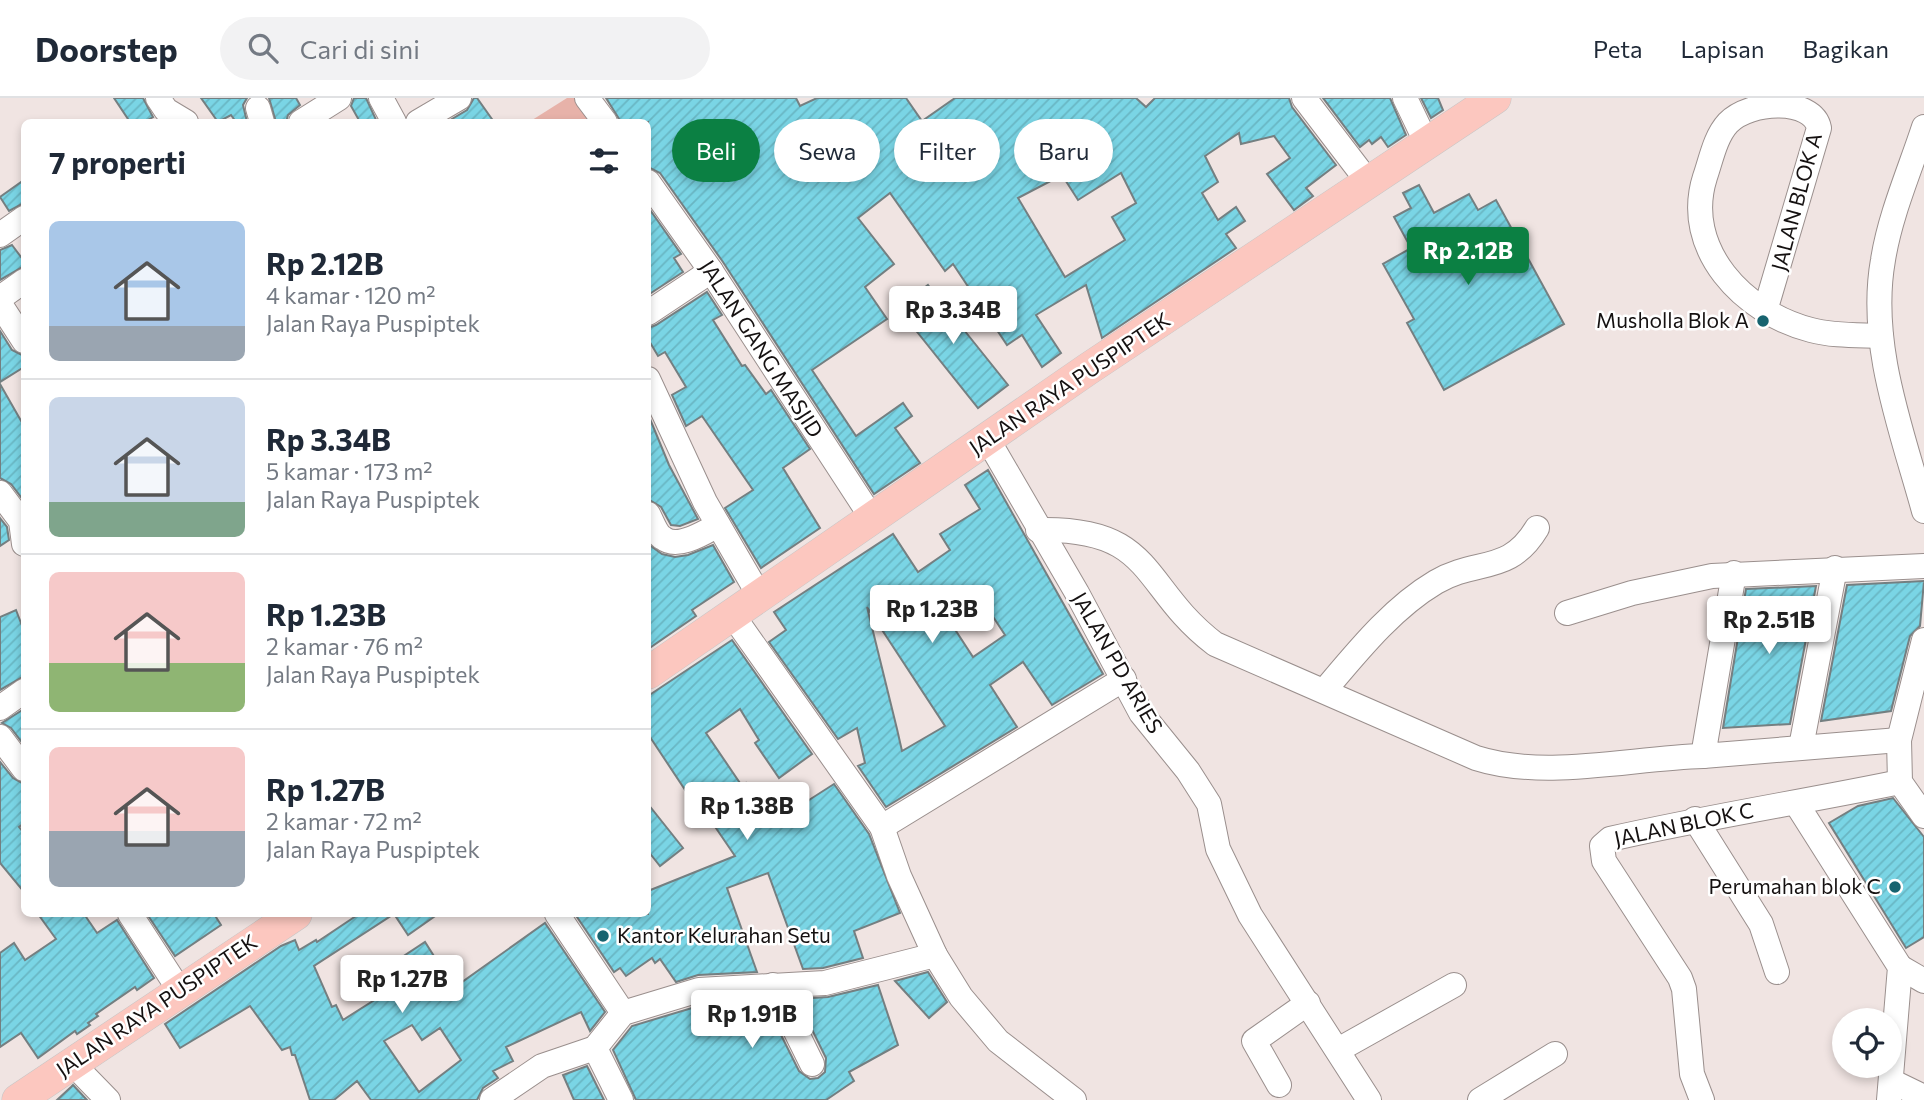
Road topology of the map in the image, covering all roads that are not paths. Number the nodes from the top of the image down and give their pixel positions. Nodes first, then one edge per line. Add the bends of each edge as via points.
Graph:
1 (340, 98) edge
2 (382, 98) edge
3 (458, 98) edge
4 (587, 98) edge
5 (1304, 98) edge
6 (1405, 98) edge
7 (1495, 98) edge
8 (307, 119) edge
9 (392, 119) edge
10 (423, 119) edge
11 (603, 119) edge
12 (1924, 127) edge
13 (1427, 144) junction
14 (1369, 183) junction
15 (651, 186) edge
16 (21, 220) edge
17 (0, 235) edge
18 (711, 271) junction
19 (21, 283) edge
20 (0, 298) edge
21 (0, 304) edge
22 (651, 311) edge
23 (1765, 311) junction
24 (21, 336) edge
25 (1881, 336) junction
26 (651, 385) edge
27 (988, 440) junction
28 (0, 493) edge
29 (1924, 511) edge
30 (651, 518) edge
31 (872, 518) junction
32 (718, 525) junction
33 (21, 526) edge
34 (1537, 528) dead end
35 (1038, 530) junction
36 (1924, 566) edge
37 (1835, 568) junction
38 (1734, 573) junction
39 (759, 595) junction
40 (731, 613) junction
41 (1567, 613) dead end
42 (1924, 640) edge
43 (651, 671) edge
44 (1124, 679) junction
45 (1324, 691) junction
46 (21, 693) edge
47 (0, 708) edge
48 (0, 737) edge
49 (1899, 740) junction
50 (1801, 747) junction
51 (1703, 756) junction
52 (21, 765) edge
53 (1900, 782) junction
54 (1797, 803) junction
55 (1924, 816) edge
56 (1695, 819) junction
57 (882, 827) junction
58 (133, 917) edge
59 (291, 917) edge
60 (559, 917) edge
61 (935, 955) junction
62 (1900, 967) junction
63 (1777, 972) dead end
64 (1924, 981) edge
65 (773, 985) junction
66 (1454, 985) dead end
67 (180, 991) junction
68 (1308, 1003) junction
69 (623, 1013) junction
70 (595, 1048) junction
71 (1338, 1050) junction
72 (1555, 1054) dead end
73 (71, 1062) junction
74 (811, 1064) dead end
75 (1279, 1085) dead end
76 (1891, 1091) edge
77 (1924, 1097) edge
78 (18, 1100) edge
79 (108, 1100) edge
80 (492, 1100) edge
81 (621, 1100) edge
82 (1074, 1100) edge
83 (1369, 1100) edge
84 (1480, 1100) edge
85 (1702, 1100) edge

1 - 8 street
2 - 9 street
3 - 10 street
4 - 11 street
5 - 14 street
6 - 13 street
7 - 13 main road, JALAN RAYA PUSPIPTEK
12 - 25 street via 1883,257
13 - 14 main road, JALAN RAYA PUSPIPTEK
14 - 27 main road, JALAN RAYA PUSPIPTEK
15 - 18 street, JALAN GANG MASJID
16 - 17 street
18 - 22 street
18 - 31 street, JALAN GANG MASJID
19 - 20 street
21 - 24 street
23 - 23 street, JALAN BLOK A via 1819,128 1813,112 1792,100 1767,102 1728,122 1701,191 1699,220 1711,255 1723,275
23 - 25 street, JALAN BLOK A via 1812,331
25 - 29 street
26 - 32 street
27 - 31 main road, JALAN RAYA PUSPIPTEK
27 - 35 street, JALAN PD ARIES
28 - 33 street
30 - 32 street via 668,541 690,539
31 - 39 main road, JALAN RAYA PUSPIPTEK
32 - 39 street
34 - 45 street via 1521,552 1436,582 1371,635
35 - 44 street, JALAN PD ARIES
35 - 45 street via 1070,530 1115,541 1147,567 1188,620 1215,644
36 - 37 street
37 - 38 street
37 - 50 street
38 - 41 street via 1632,593
38 - 51 street
39 - 40 main road, JALAN RAYA PUSPIPTEK
40 - 43 main road, JALAN RAYA PUSPIPTEK
40 - 57 street
42 - 49 street
44 - 57 street
44 - 68 street, JALAN PD ARIES via 1150,728 1188,771 1209,804 1226,870
45 - 51 street via 1476,758 1518,768
46 - 47 street
48 - 52 street
49 - 50 street
49 - 53 street
50 - 51 street
53 - 54 street, JALAN BLOK C
53 - 55 street
54 - 56 street, JALAN BLOK C
54 - 62 street
56 - 63 street via 1760,924
56 - 85 street, JALAN BLOK C via 1610,839 1602,852 1681,978 1692,1074
57 - 61 street
58 - 67 street
59 - 67 main road, JALAN RAYA PUSPIPTEK
60 - 69 street
61 - 65 street via 825,983
61 - 82 street via 961,997 998,1041
62 - 64 street
62 - 76 street
65 - 69 street via 699,990
65 - 74 street
66 - 71 street
67 - 73 main road, JALAN RAYA PUSPIPTEK
68 - 71 street, JALAN PD ARIES
68 - 75 street via 1254,1041
69 - 70 street
70 - 80 street via 542,1066
70 - 81 street
71 - 83 street, JALAN PD ARIES
72 - 84 street
73 - 78 main road, JALAN RAYA PUSPIPTEK
73 - 79 street
76 - 77 street

